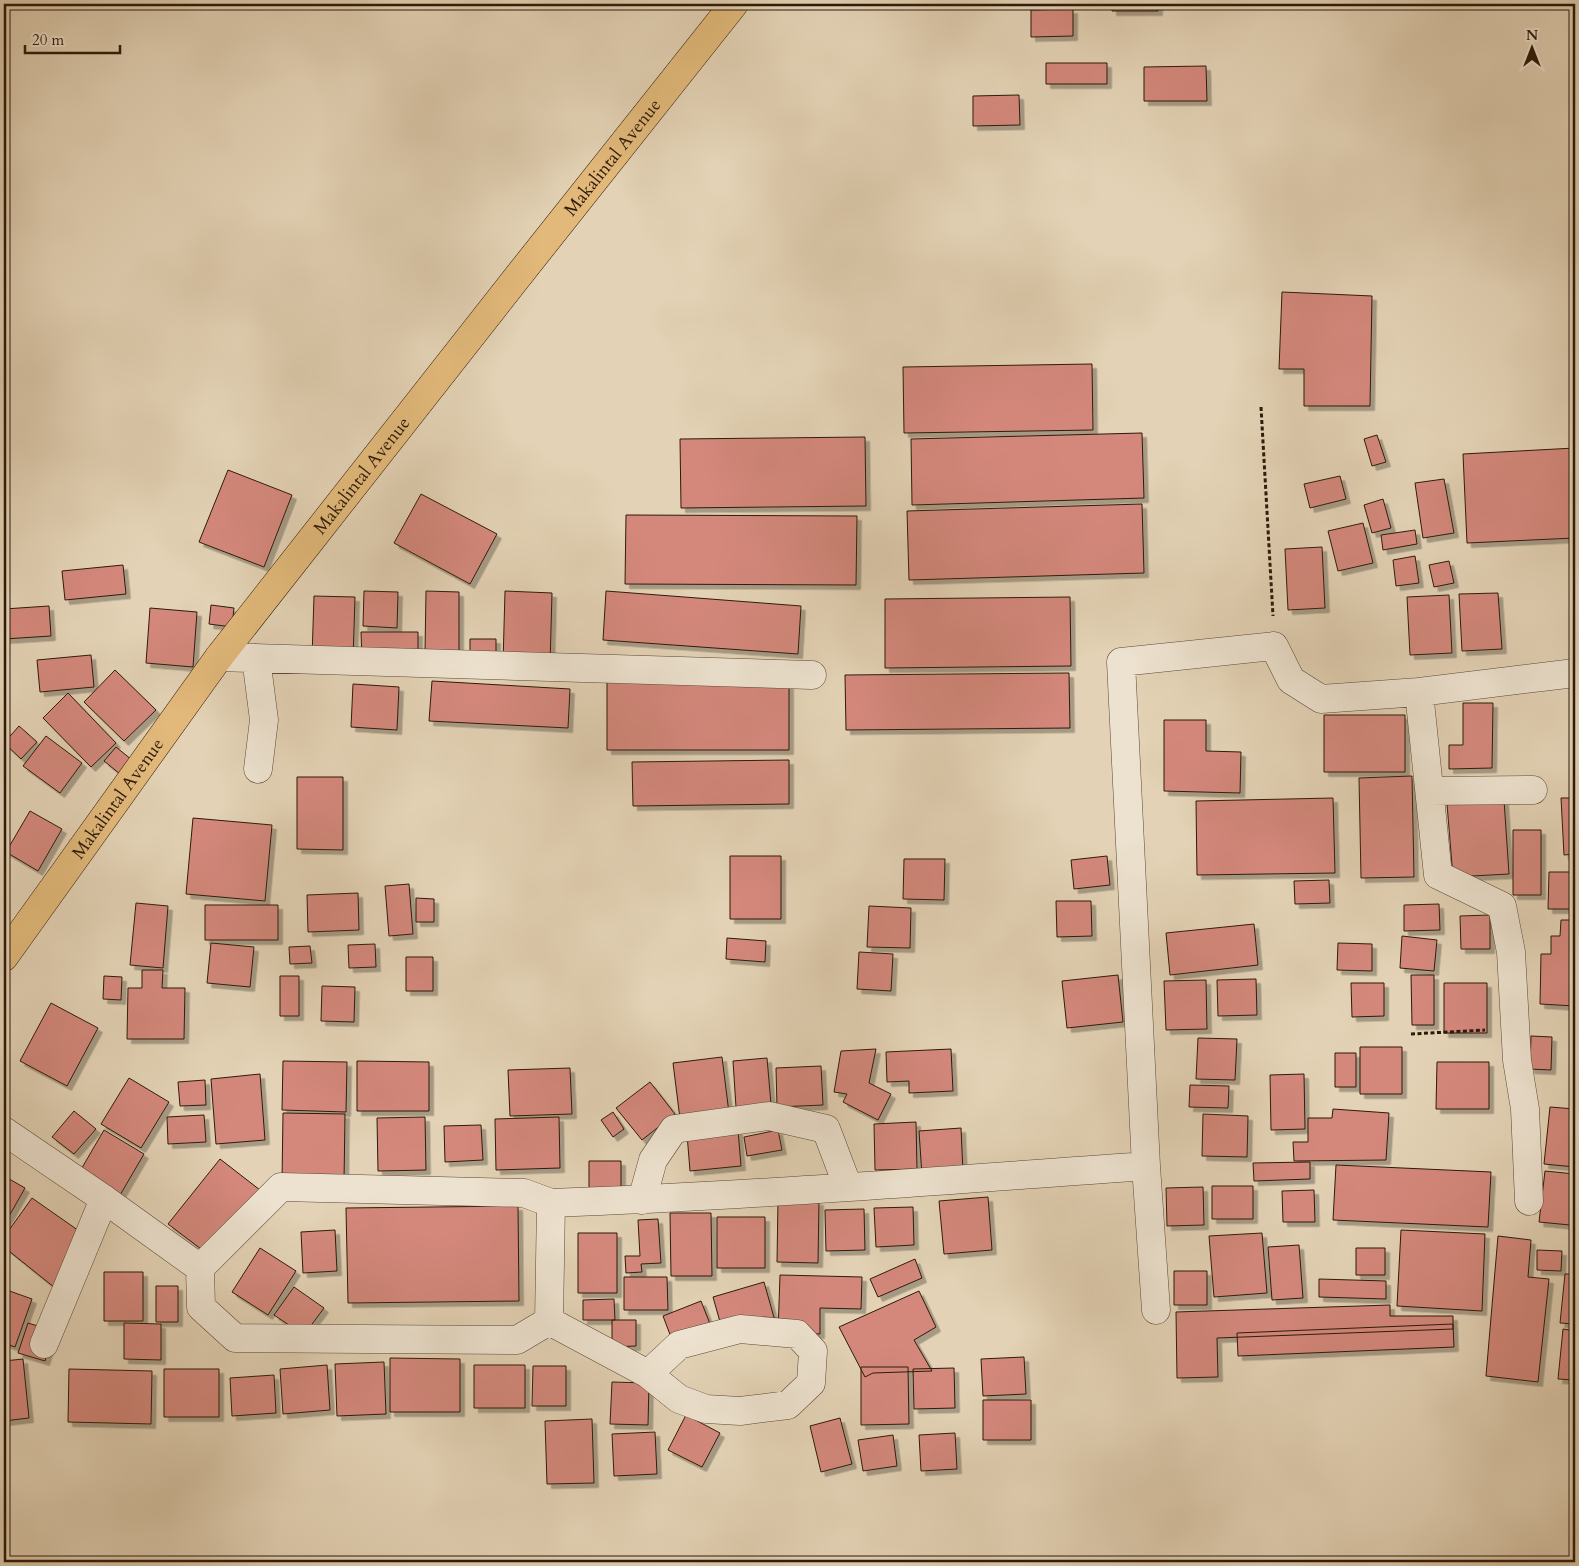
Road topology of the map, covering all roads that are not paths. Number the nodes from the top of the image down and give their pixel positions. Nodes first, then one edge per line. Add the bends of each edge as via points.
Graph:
1 (734, 4) edge
2 (219, 657) junction
3 (256, 658) junction
4 (1575, 673) edge
5 (812, 675) dead end
6 (1419, 692) junction
7 (258, 769) dead end
8 (1533, 790) dead end
9 (1430, 791) junction
10 (4, 957) edge
11 (4, 1131) edge
12 (1146, 1166) junction
13 (848, 1187) junction
14 (104, 1199) junction
15 (642, 1200) junction
16 (1529, 1201) dead end
17 (551, 1204) junction
18 (200, 1268) junction
19 (1156, 1310) dead end
20 (549, 1321) junction
21 (44, 1344) dead end
22 (648, 1374) junction

1 - 2 main road, Makalintal Avenue
2 - 3 street
2 - 10 main road, Makalintal Avenue
3 - 5 street
3 - 7 street via 264,720
4 - 6 street
6 - 9 street
6 - 12 street via 1321,699 1291,680 1274,646 1121,662
8 - 9 street
9 - 16 street via 1438,875 1502,906 1511,952 1517,1060 1525,1109
11 - 14 street
12 - 13 street
12 - 19 street
13 - 15 street
13 - 15 street via 826,1129 769,1116 674,1129 653,1160
14 - 18 street
14 - 21 street
15 - 17 street
17 - 18 street via 524,1192 281,1187
17 - 20 street
18 - 20 street via 202,1307 235,1338 516,1340
20 - 22 street
22 - 22 street via 679,1345 740,1329 797,1334 813,1351 811,1383 788,1405 740,1411 706,1409 679,1399

